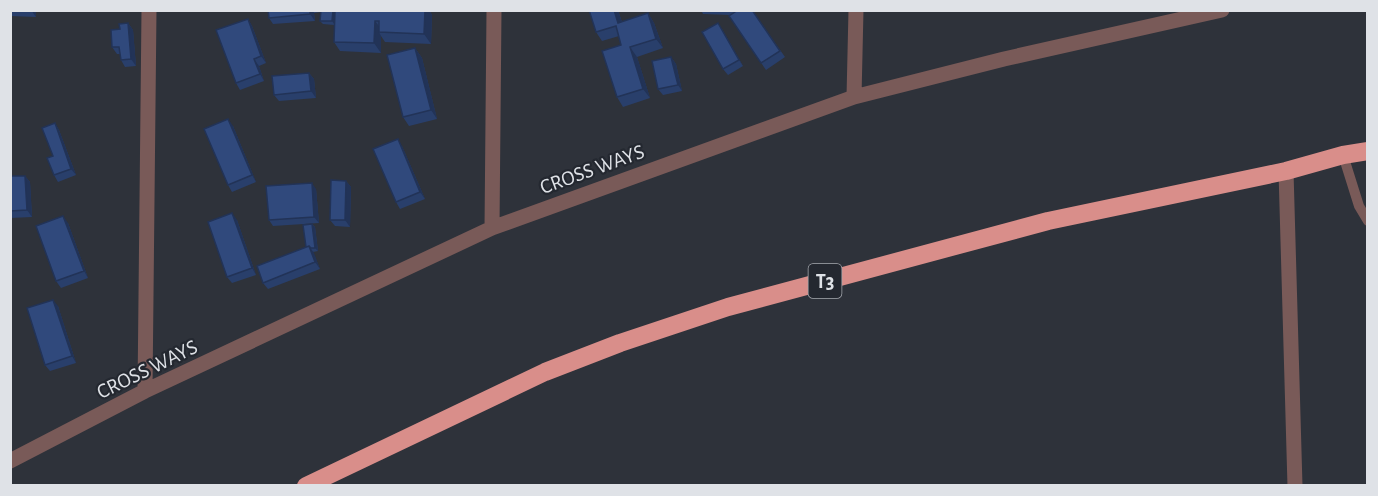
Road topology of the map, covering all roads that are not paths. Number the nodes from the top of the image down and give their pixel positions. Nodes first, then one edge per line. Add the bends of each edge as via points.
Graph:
1 (149, 10) edge
2 (494, 10) edge
3 (856, 10) edge
4 (1222, 10) edge
5 (854, 97) junction
6 (1368, 151) edge
7 (1343, 155) junction
8 (1286, 171) junction
9 (1368, 221) edge
10 (492, 228) junction
11 (145, 391) junction
12 (10, 461) edge
13 (306, 486) edge
14 (1295, 486) edge

1 - 11 street
2 - 10 street
3 - 5 street
4 - 5 street, CROSS WAYS
5 - 10 street, CROSS WAYS
6 - 7 highway, T3
7 - 8 highway, T3
7 - 9 lane via 1359,206
8 - 13 highway, T3 via 1048,221 728,307 545,372
8 - 14 street
10 - 11 street, CROSS WAYS
11 - 12 street, CROSS WAYS

